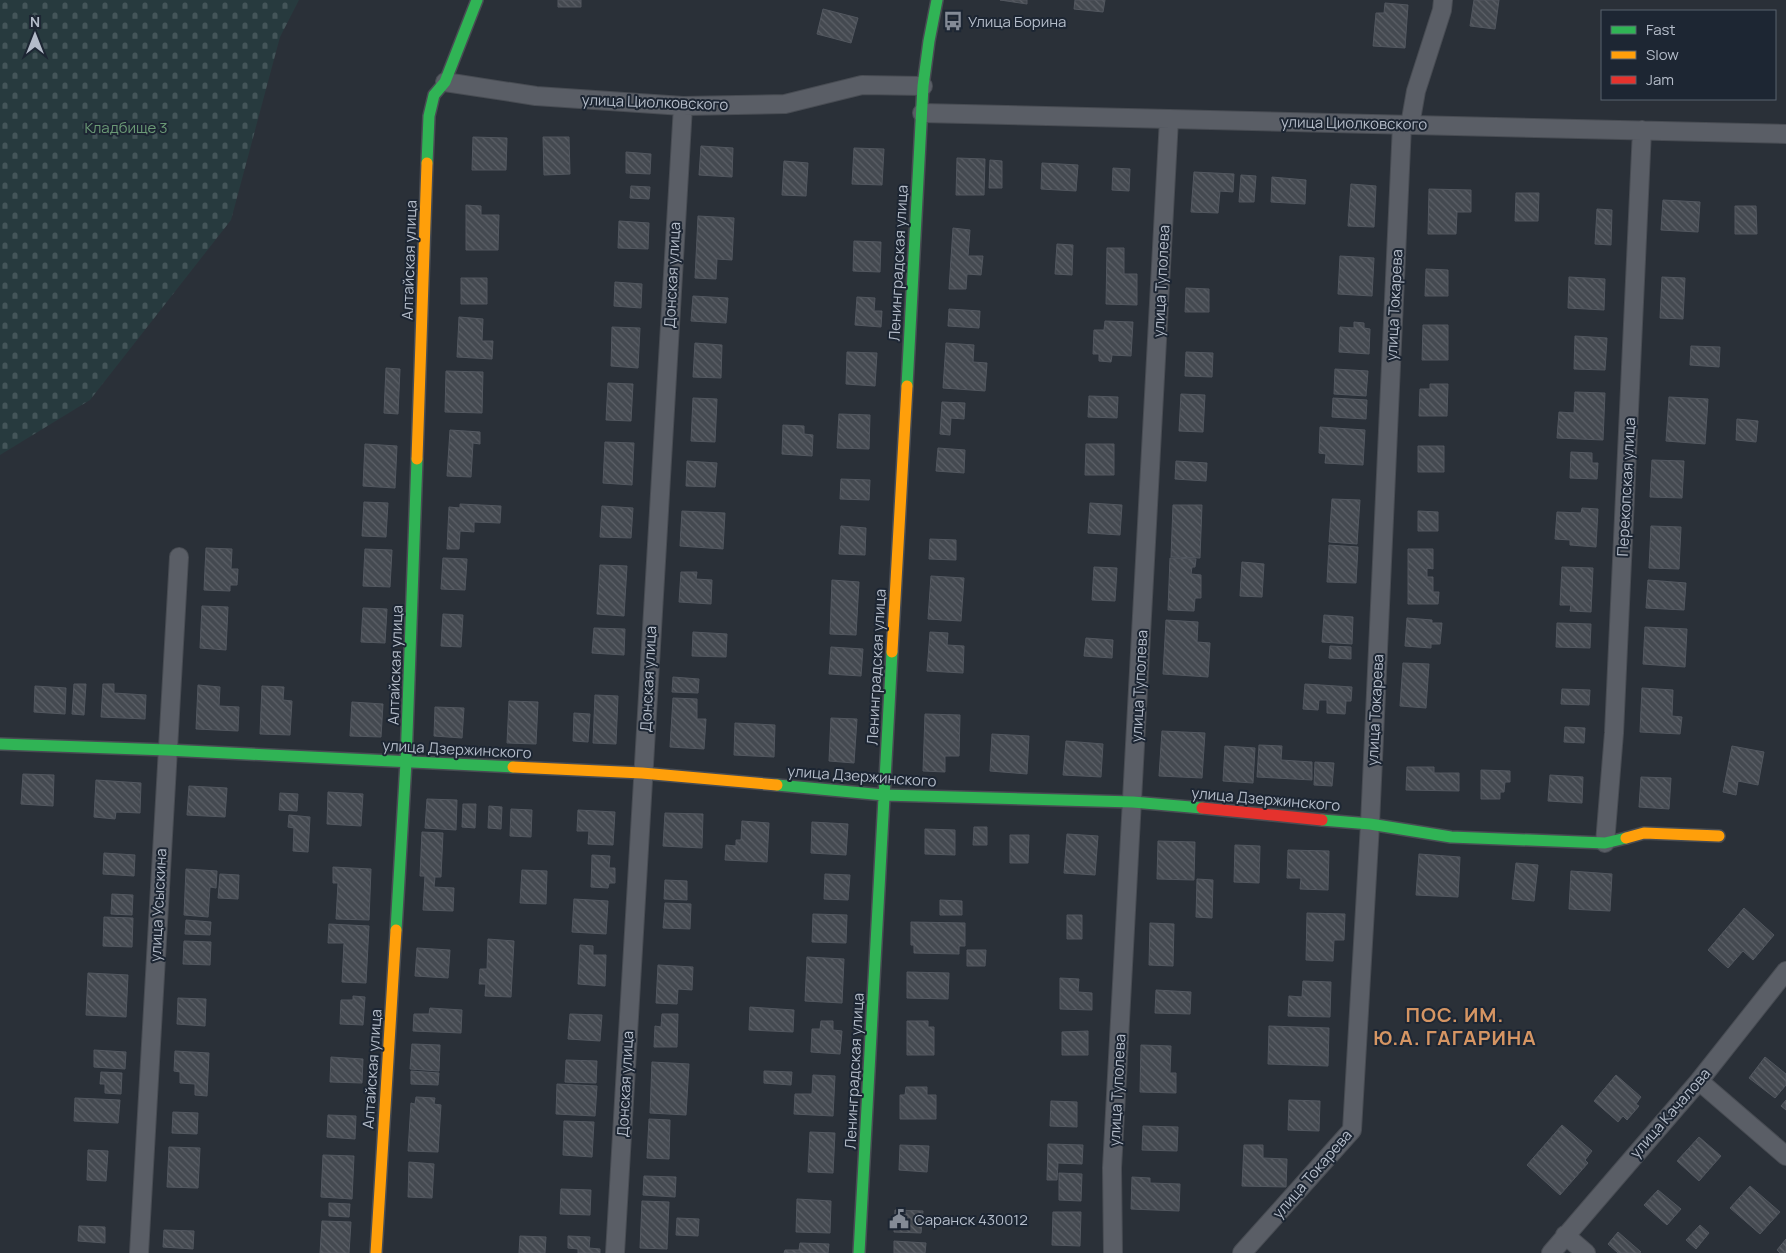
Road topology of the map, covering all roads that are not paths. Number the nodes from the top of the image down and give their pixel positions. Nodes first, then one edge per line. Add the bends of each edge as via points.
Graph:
1 (477, 0) edge
2 (937, 0) edge
3 (1443, 0) edge
4 (445, 82) junction
5 (923, 86) junction
6 (683, 106) junction
7 (922, 113) junction
8 (1170, 119) junction
9 (1406, 125) junction
10 (1642, 130) junction
11 (1786, 134) edge
12 (179, 557) dead end
13 (0, 744) edge
14 (167, 750) junction
15 (406, 762) junction
16 (642, 773) junction
17 (884, 795) junction
18 (1133, 802) junction
19 (1370, 824) junction
20 (1719, 836) dead end
21 (1605, 843) junction
22 (1786, 971) edge
23 (1699, 1081) junction
24 (1786, 1156) edge
25 (1565, 1235) junction
26 (139, 1253) edge
27 (376, 1253) edge
28 (615, 1253) edge
29 (859, 1253) edge
30 (1113, 1253) edge
31 (1242, 1253) edge
32 (1551, 1253) edge
33 (1586, 1253) edge

1 - 4 street, Алтайская улица
2 - 5 street
3 - 9 street, улица Токарева
4 - 6 street, улица Циолковского via 536,96
4 - 15 street, Алтайская улица via 434,95 429,116
5 - 6 street, улица Циолковского via 862,85 786,104
5 - 7 street
6 - 16 street, Донская улица
7 - 8 street, улица Циолковского
7 - 17 street, Ленинградская улица
8 - 9 street, улица Циолковского
8 - 18 street, улица Туполева
9 - 10 street, улица Циолковского
9 - 19 street, улица Токарева
10 - 11 street, улица Циолковского
10 - 21 street, Перекопская улица via 1614,733
12 - 14 street, улица Усыскина
13 - 14 street, улица Дзержинского
14 - 15 street, улица Дзержинского
14 - 26 street, улица Усыскина
15 - 16 street, улица Дзержинского
15 - 27 street, Алтайская улица
16 - 17 street, улица Дзержинского
16 - 28 street, Донская улица
17 - 18 street, улица Дзержинского
17 - 29 street, Ленинградская улица
18 - 19 street, улица Дзержинского
18 - 30 street, улица Туполева via 1112,1168
19 - 21 street, улица Дзержинского via 1450,837
19 - 31 street, улица Токарева via 1352,1130
20 - 21 street, улица Дзержинского via 1644,833
22 - 23 street, улица Качалова
23 - 24 street
23 - 25 street, улица Качалова
25 - 32 street, улица Качалова
25 - 33 street

